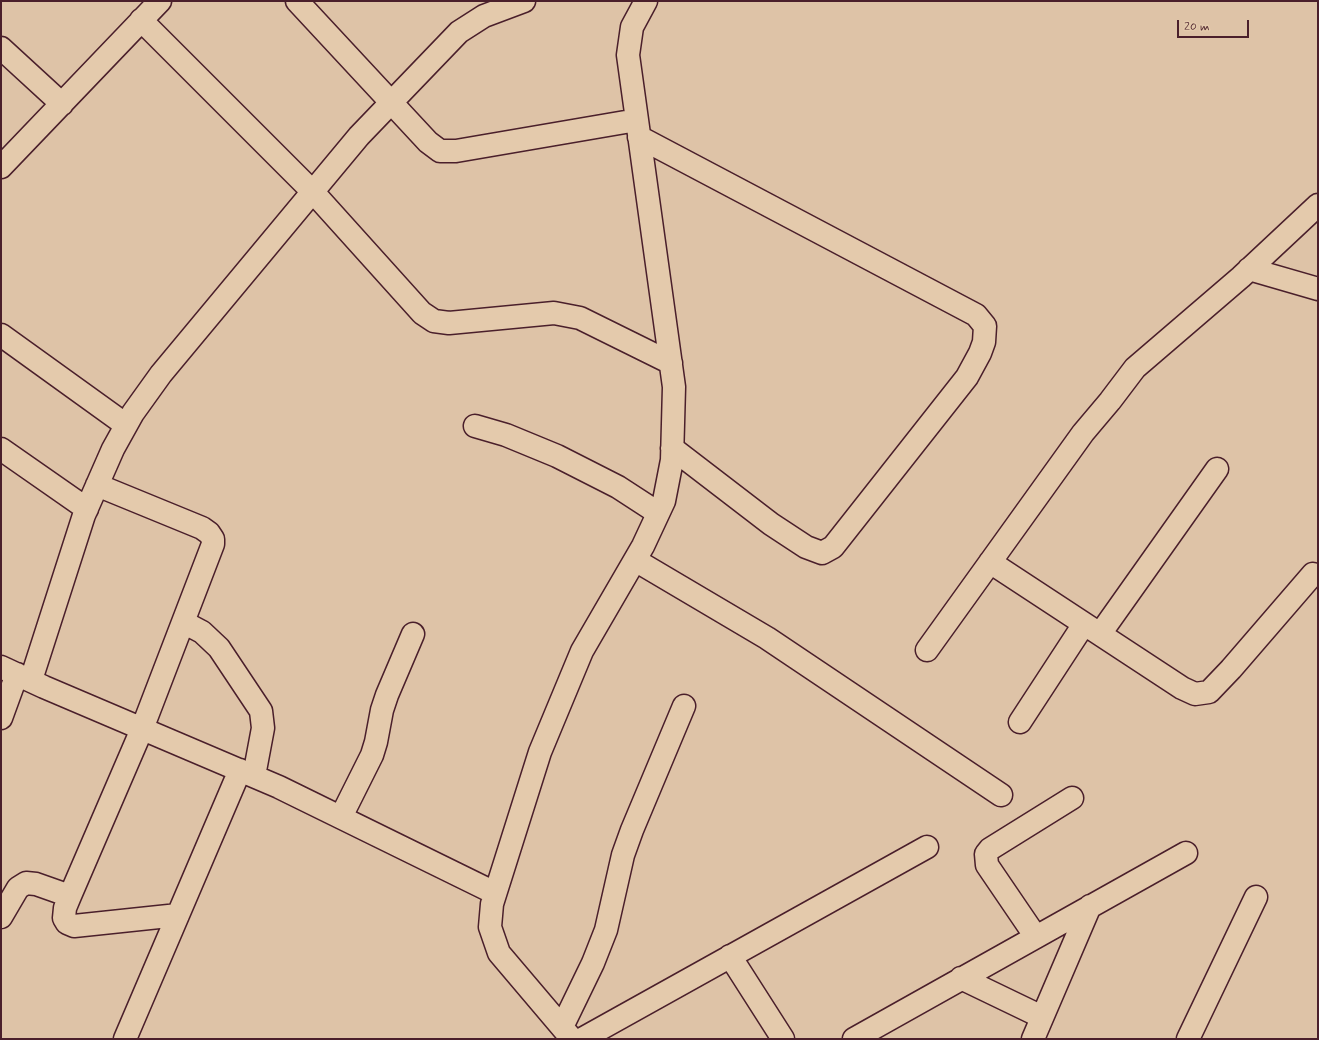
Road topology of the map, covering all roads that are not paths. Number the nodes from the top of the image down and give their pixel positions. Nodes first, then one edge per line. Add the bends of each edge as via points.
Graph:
1 (160, 1) edge
2 (297, 1) edge
3 (524, 1) edge
4 (646, 1) edge
5 (142, 20) junction
6 (1, 48) edge
7 (391, 102) junction
8 (62, 104) junction
9 (638, 128) junction
10 (1, 167) edge
11 (313, 192) junction
12 (1318, 205) edge
13 (1250, 269) junction
14 (1318, 289) edge
15 (4, 344) edge
16 (671, 363) junction
17 (126, 425) junction
18 (475, 426) dead end
19 (672, 448) junction
20 (1, 449) edge
21 (1217, 469) dead end
22 (97, 485) junction
23 (87, 508) junction
24 (658, 513) junction
25 (635, 560) junction
26 (990, 562) junction
27 (1312, 574) dead end
28 (183, 622) junction
29 (1092, 629) junction
30 (413, 634) dead end
31 (927, 650) dead end
32 (16, 674) edge
33 (684, 706) dead end
34 (1, 718) edge
35 (1020, 722) dead end
36 (142, 729) junction
37 (247, 773) junction
38 (1001, 795) dead end
39 (1072, 798) dead end
40 (341, 817) junction
41 (927, 846) dead end
42 (1186, 853) dead end
43 (495, 893) junction
44 (70, 896) junction
45 (1256, 897) dead end
46 (1090, 906) junction
47 (178, 915) junction
48 (1, 917) edge
49 (1036, 936) junction
50 (730, 956) junction
51 (961, 978) junction
52 (1042, 1017) junction
53 (567, 1033) edge
54 (125, 1039) edge
55 (582, 1039) edge
56 (783, 1039) edge
57 (854, 1039) edge
58 (1032, 1039) edge
59 (1188, 1039) edge

1 - 5 street
2 - 7 street
3 - 7 street via 484,16 459,32
4 - 9 street via 632,27 628,55
5 - 8 street
5 - 11 street
6 - 8 street
7 - 9 street via 428,142 440,151
7 - 11 street
8 - 10 street
9 - 16 street
9 - 19 street via 976,315 985,326 984,342 967,377 833,548 822,553 806,547 771,524
11 - 16 street via 422,312 434,321 449,323 554,312 580,318
11 - 17 street via 161,374
12 - 13 street
13 - 14 street
13 - 26 street via 1135,368 1083,433
15 - 17 street
16 - 19 street via 674,387
17 - 22 street
18 - 24 street via 506,435 557,456 618,488
19 - 24 street via 664,501
20 - 23 street
21 - 29 street
22 - 23 street
22 - 28 street via 209,533 213,539
23 - 32 street
24 - 25 street
25 - 38 street via 767,638
25 - 43 street via 582,651 540,752
26 - 29 street
26 - 31 street
27 - 29 street via 1209,692 1195,694 1182,688
28 - 36 street
28 - 37 street via 202,632 219,648 261,711 263,728
29 - 35 street
30 - 40 street via 387,695 372,755
32 - 34 street
32 - 36 street
33 - 53 street via 623,855 606,930
36 - 37 street
36 - 44 street
37 - 40 street
37 - 47 street
39 - 49 street via 990,849 986,854 987,865
40 - 43 street
41 - 50 street
42 - 46 street
43 - 53 street via 490,927 499,953
44 - 47 street via 64,918 67,923 74,926
44 - 48 street via 26,883 18,888
45 - 59 street
46 - 49 street
46 - 52 street
47 - 54 street
49 - 51 street
50 - 55 street
50 - 56 street
51 - 52 street
51 - 57 street
52 - 58 street

